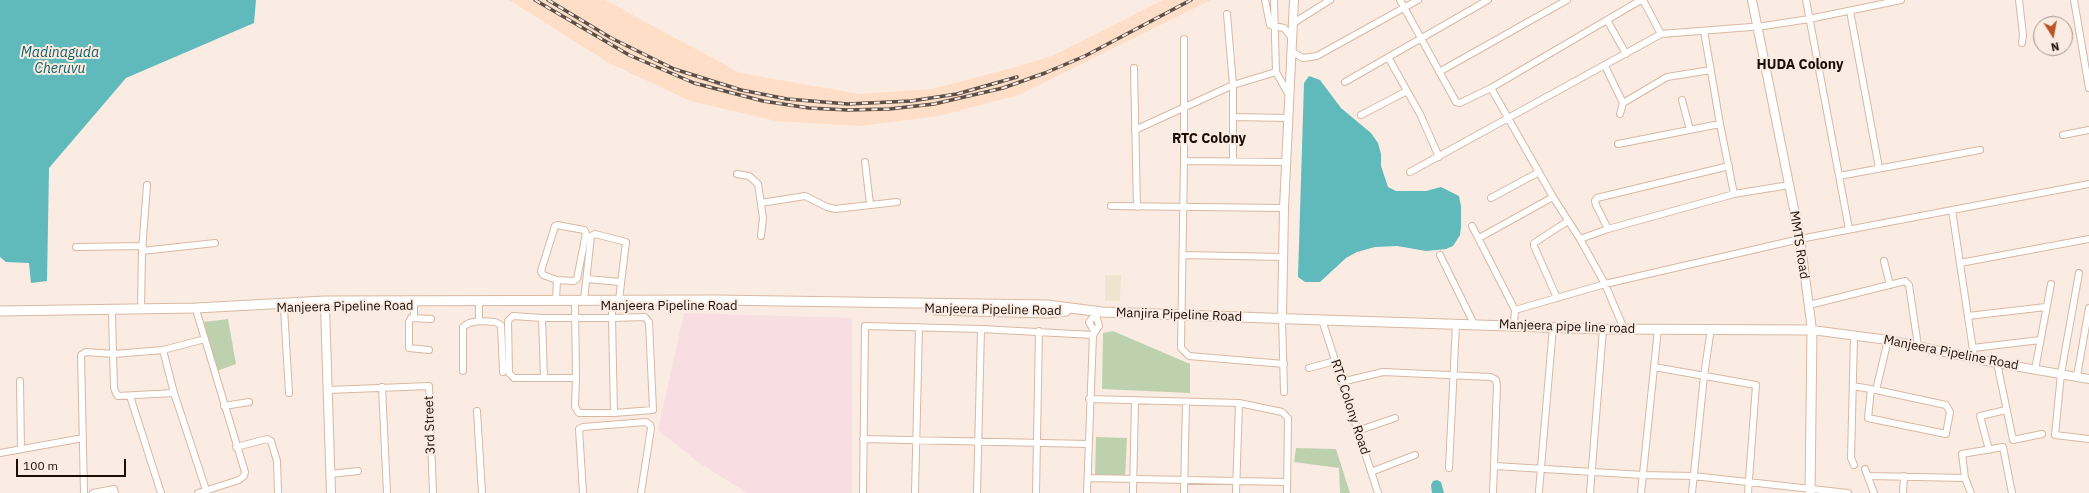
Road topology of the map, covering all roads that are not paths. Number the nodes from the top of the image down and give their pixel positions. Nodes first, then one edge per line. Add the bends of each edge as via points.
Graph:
1 (1265, 0) edge
2 (1274, 0) edge
3 (1294, 0) edge
4 (1330, 0) edge
5 (1400, 0) edge
6 (1418, 0) edge
7 (1488, 0) edge
8 (1567, 0) edge
9 (1642, 0) edge
10 (1752, 0) edge
11 (1806, 0) edge
12 (1901, 0) edge
13 (2018, 0) edge
14 (2074, 0) edge
15 (1556, 2) edge
16 (1404, 8) junction
17 (1850, 11) junction
18 (1228, 14) dead end
19 (1809, 19) junction
20 (1607, 20) junction
21 (1295, 22) junction
22 (1276, 27) junction
23 (1757, 27) junction
24 (1704, 31) junction
25 (1661, 34) junction
26 (1184, 39) dead end
27 (1293, 39) junction
28 (1421, 39) junction
29 (2022, 43) dead end
30 (1292, 52) junction
31 (1626, 54) junction
32 (1388, 58) junction
33 (1605, 66) junction
34 (1134, 68) dead end
35 (1711, 70) junction
36 (1276, 72) junction
37 (1439, 72) junction
38 (1346, 82) dead end
39 (1233, 85) junction
40 (1491, 88) junction
41 (2089, 88) edge
42 (1407, 91) junction
43 (1289, 95) junction
44 (1682, 100) dead end
45 (1623, 103) junction
46 (1184, 108) junction
47 (1620, 114) dead end
48 (1362, 115) dead end
49 (1233, 117) junction
50 (1288, 118) junction
51 (1509, 119) junction
52 (1720, 124) junction
53 (1135, 130) junction
54 (1690, 130) junction
55 (2089, 130) edge
56 (2063, 135) dead end
57 (1618, 144) dead end
58 (1980, 150) dead end
59 (1439, 157) junction
60 (1184, 161) junction
61 (1233, 161) junction
62 (865, 162) dead end
63 (1286, 162) junction
64 (1729, 166) junction
65 (1879, 168) junction
66 (1410, 172) dead end
67 (1539, 172) junction
68 (737, 174) dead end
69 (1839, 176) junction
70 (2089, 184) edge
71 (147, 185) dead end
72 (1789, 185) junction
73 (1734, 194) junction
74 (1553, 196) junction
75 (1491, 198) dead end
76 (897, 202) dead end
77 (761, 203) junction
78 (870, 204) junction
79 (1111, 206) dead end
80 (1183, 206) junction
81 (1137, 207) junction
82 (1284, 208) junction
83 (1952, 210) junction
84 (1568, 221) junction
85 (1472, 226) dead end
86 (1608, 229) junction
87 (1849, 229) junction
88 (761, 236) dead end
89 (1479, 238) junction
90 (1580, 239) junction
91 (1800, 239) junction
92 (2089, 239) edge
93 (215, 244) dead end
94 (76, 247) dead end
95 (142, 249) junction
96 (1183, 255) junction
97 (1440, 255) dead end
98 (1283, 257) junction
99 (1884, 261) dead end
100 (1960, 263) junction
101 (2079, 273) dead end
102 (587, 279) junction
103 (557, 280) junction
104 (620, 282) junction
105 (1605, 284) junction
106 (2050, 284) dead end
107 (1890, 285) junction
108 (1558, 298) junction
109 (556, 300) junction
110 (584, 300) junction
111 (615, 302) junction
112 (459, 303) junction
113 (575, 305) junction
114 (1809, 305) junction
115 (414, 306) junction
116 (479, 306) junction
117 (325, 307) junction
118 (2046, 307) junction
119 (284, 308) junction
120 (2089, 308) edge
121 (141, 309) junction
122 (1077, 310) joint
123 (1515, 310) junction
124 (0, 311) edge
125 (197, 313) junction
126 (1095, 313) junction
127 (112, 314) junction
128 (1181, 315) junction
129 (1968, 316) junction
130 (0, 317) edge
131 (414, 318) junction
132 (542, 318) junction
133 (576, 318) junction
134 (612, 318) junction
135 (1282, 318) junction
136 (431, 319) dead end
137 (1322, 320) junction
138 (479, 321) junction
139 (1456, 324) junction
140 (1474, 324) junction
141 (1514, 325) junction
142 (919, 327) junction
143 (1553, 327) junction
144 (1711, 328) junction
145 (981, 329) junction
146 (1603, 329) junction
147 (1624, 329) junction
148 (1658, 329) junction
149 (1812, 330) junction
150 (1040, 331) junction
151 (1093, 333) junction
152 (1854, 336) junction
153 (205, 339) junction
154 (1888, 340) junction
155 (2040, 340) junction
156 (1918, 346) junction
157 (1973, 348) junction
158 (163, 350) junction
159 (429, 350) dead end
160 (114, 354) junction
161 (1974, 357) junction
162 (1335, 361) junction
163 (1997, 363) junction
164 (1284, 364) junction
165 (1654, 367) junction
166 (1309, 368) dead end
167 (2035, 370) junction
168 (463, 371) dead end
169 (503, 372) dead end
170 (1454, 374) junction
171 (2061, 374) junction
172 (1704, 376) junction
173 (2077, 376) junction
174 (544, 378) junction
175 (576, 378) junction
176 (2089, 378) edge
177 (20, 381) dead end
178 (1341, 382) junction
179 (1853, 386) junction
180 (382, 387) junction
181 (328, 390) junction
182 (1874, 390) junction
183 (1284, 392) dead end
184 (174, 393) junction
185 (289, 393) dead end
186 (130, 396) junction
187 (1089, 399) junction
188 (1135, 401) junction
189 (249, 402) dead end
190 (1186, 402) junction
191 (1238, 403) junction
192 (224, 406) junction
193 (477, 410) dead end
194 (2006, 410) junction
195 (614, 413) junction
196 (1394, 418) dead end
197 (1357, 431) junction
198 (2042, 434) dead end
199 (82, 438) junction
200 (2089, 438) edge
201 (863, 439) junction
202 (916, 440) junction
203 (978, 442) junction
204 (1037, 443) junction
205 (1088, 444) junction
206 (236, 447) junction
207 (21, 450) junction
208 (1989, 450) junction
209 (0, 453) edge
210 (1416, 455) dead end
211 (1854, 465) dead end
212 (1495, 466) junction
213 (1450, 468) dead end
214 (1541, 469) junction
215 (1865, 469) dead end
216 (358, 471) dead end
217 (1592, 471) junction
218 (1371, 472) junction
219 (330, 474) junction
220 (1643, 474) junction
221 (1693, 476) junction
222 (1868, 476) junction
223 (1904, 476) junction
224 (1088, 478) junction
225 (1965, 478) junction
226 (1133, 479) junction
227 (1184, 480) junction
228 (1237, 481) junction
229 (1287, 482) junction
230 (1748, 482) junction
231 (1539, 491) dead end
232 (1810, 491) edge
233 (206, 492) edge
234 (84, 493) edge
235 (93, 493) edge
236 (115, 493) edge
237 (161, 493) edge
238 (198, 493) edge
239 (278, 493) edge
240 (331, 493) edge
241 (387, 493) edge
242 (433, 493) edge
243 (482, 493) edge
244 (583, 493) edge
245 (641, 493) edge
246 (863, 493) edge
247 (915, 493) edge
248 (977, 493) edge
249 (1036, 493) edge
250 (1087, 493) edge
251 (1133, 493) edge
252 (1184, 493) edge
253 (1236, 493) edge
254 (1287, 493) edge
255 (1378, 493) edge
256 (1493, 493) edge
257 (1590, 493) edge
258 (1642, 493) edge
259 (1692, 493) edge
260 (1748, 493) edge
261 (1848, 493) edge
262 (1874, 493) edge
263 (1902, 493) edge
264 (1971, 493) edge
265 (2012, 493) edge

1 - 22 street via 1270,25
2 - 22 street
3 - 21 street
4 - 21 street
5 - 16 street
6 - 16 street
7 - 28 street
8 - 15 street
9 - 20 street
9 - 25 street
10 - 23 street, MMTS Road
11 - 19 street
12 - 17 street
13 - 29 street
14 - 41 street
15 - 37 street
16 - 28 street
16 - 30 street via 1317,56 1303,58
17 - 19 street
17 - 65 street
18 - 39 street
19 - 23 street
19 - 69 street
20 - 31 street
20 - 40 street
21 - 27 street
22 - 27 street via 1279,25 1284,28
22 - 36 street
23 - 24 street
23 - 72 street, MMTS Road
24 - 25 street
24 - 35 street
25 - 31 street
26 - 46 street
27 - 30 street
28 - 32 street
28 - 37 street
30 - 43 street
31 - 33 street
32 - 38 street
32 - 42 street
33 - 45 street
33 - 51 street
34 - 53 street
35 - 45 street via 1666,77
35 - 52 street
36 - 39 street
36 - 43 street
37 - 40 street via 1456,102 1460,103
39 - 46 street
39 - 49 street
40 - 51 street
42 - 48 street
42 - 59 street
43 - 50 street
44 - 54 street
45 - 47 street
46 - 53 street
46 - 60 street
49 - 50 street
49 - 61 street
50 - 63 street
51 - 59 street
51 - 67 street
52 - 54 street
52 - 64 street
53 - 81 street
54 - 57 street
55 - 56 street
58 - 65 street
59 - 66 street
60 - 61 street
60 - 80 street
61 - 63 street
62 - 78 street
63 - 82 street
64 - 73 street
64 - 86 street via 1598,198 1595,201 1596,205
65 - 69 street
67 - 74 street
67 - 75 street
68 - 77 street via 755,180
69 - 87 street
70 - 83 street
71 - 95 street
72 - 73 street
72 - 91 street, MMTS Road
73 - 86 street
74 - 84 street
74 - 89 street
76 - 78 street
77 - 78 street via 805,196 835,209
77 - 88 street
79 - 81 street
80 - 81 street
80 - 82 street
80 - 96 street
82 - 98 street
83 - 87 street
83 - 100 street
84 - 90 street
84 - 108 street via 1534,243
85 - 89 street
86 - 90 street
87 - 91 street
89 - 123 street
90 - 105 street
91 - 105 street
91 - 114 street, MMTS Road
92 - 100 street
93 - 95 street
94 - 95 street
95 - 121 street
96 - 98 street
96 - 128 street
97 - 140 street
98 - 135 street
99 - 107 street
100 - 129 street
101 - 171 street
102 - 104 street
102 - 104 street via 591,236 595,234 626,242
102 - 110 street
103 - 103 street via 577,279 586,233 584,230 555,226 541,271 543,275
103 - 109 street
104 - 111 street
105 - 108 street
105 - 147 street
106 - 118 street
107 - 114 street
107 - 156 street via 1908,282
108 - 123 street
109 - 110 main road, Manjeera Pipeline Road
109 - 112 main road, Manjeera Pipeline Road
110 - 111 main road, Manjeera Pipeline Road
111 - 113 main road, Manjeera Pipeline Road
111 - 122 main road, Manjeera Pipeline Road via 1048,313
111 - 134 street
112 - 115 main road, Manjeera Pipeline Road
112 - 116 main road, Manjeera Pipeline Road
112 - 121 main road, Manjeera Pipeline Road via 325,301
113 - 116 main road, Manjeera Pipeline Road
113 - 133 street
114 - 149 street, MMTS Road
115 - 117 main road, Manjeera Pipeline Road
115 - 131 street
116 - 138 street
117 - 119 main road, Manjeera Pipeline Road
117 - 181 street
118 - 129 street
118 - 155 street
119 - 125 main road, Manjeera Pipeline Road
119 - 185 street
120 - 173 street
121 - 124 main road, Manjeera Pipeline Road
122 - 126 main road, Manjira Pipeline Road
123 - 141 street
125 - 127 main road, Manjeera Pipeline Road
125 - 153 street
126 - 128 main road, Manjira Pipeline Road
126 - 151 street via 1099,326
127 - 130 main road, Manjeera Pipeline Road
127 - 160 street
128 - 135 main road, Manjira Pipeline Road
128 - 164 street via 1181,348 1189,356
129 - 157 street
131 - 136 street
131 - 159 street via 408,322 408,348
132 - 133 street
132 - 174 street
132 - 174 street via 514,316 508,321 509,373 514,378
133 - 134 street
133 - 175 street
134 - 195 street
134 - 195 street via 645,317 649,322 654,407 649,411
135 - 137 main road, Manjira Pipeline Road
135 - 164 street
137 - 139 main road, Manjeera pipe line road
137 - 162 street, RTC Colony Road
138 - 168 street via 465,324 463,327
138 - 169 street via 501,325
139 - 140 main road, Manjeera pipe line road
139 - 170 street
140 - 141 main road, Manjeera pipe line road
141 - 143 main road, Manjeera pipe line road
142 - 145 street
142 - 201 street via 865,326
142 - 202 street
143 - 146 main road, Manjeera pipe line road
143 - 214 street
144 - 148 main road, Manjeera pipe line road
144 - 149 main road, Manjeera pipe line road
144 - 172 street
145 - 150 street
145 - 203 street
146 - 147 main road, Manjeera pipe line road
146 - 217 street
147 - 148 main road, Manjeera pipe line road
148 - 165 street
149 - 152 street, Manjeera Pipeline Road
149 - 232 main road, MMTS Road
150 - 151 street
150 - 204 street
151 - 187 street
152 - 154 street, Manjeera Pipeline Road
152 - 179 street
153 - 158 street
153 - 192 street
154 - 156 street, Manjeera Pipeline Road
154 - 182 street
155 - 157 street
155 - 167 street
156 - 161 street, Manjeera Pipeline Road
157 - 161 street
158 - 160 street
158 - 184 street
160 - 186 street via 114,388 118,396
160 - 199 street via 86,352 81,355
161 - 163 street, Manjeera Pipeline Road
162 - 166 street
162 - 178 street, RTC Colony Road
163 - 167 street, Manjeera Pipeline Road
163 - 194 street
164 - 183 street
165 - 172 street
165 - 220 street
167 - 171 street, Manjeera Pipeline Road
170 - 178 street via 1383,372
170 - 212 street via 1491,377 1496,380
170 - 213 street
171 - 173 street, Manjeera Pipeline Road
171 - 200 street via 2055,435
172 - 221 street
172 - 230 street via 1756,385
173 - 176 street, Manjeera Pipeline Road
174 - 175 street
175 - 195 street via 575,407 579,413
177 - 207 street
178 - 197 street, RTC Colony Road
179 - 182 street
179 - 211 street via 1851,458
180 - 181 street, 3rd Street
180 - 241 street
180 - 242 street, 3rd Street via 429,386
181 - 219 street
182 - 182 street via 1868,418 1946,434 1950,412 1946,405
184 - 186 street
184 - 233 street
186 - 237 street
187 - 188 street
187 - 205 street
188 - 190 street
188 - 226 street
189 - 192 street
190 - 191 street
190 - 227 street
191 - 228 street
191 - 229 street via 1286,415
192 - 206 street
193 - 243 street
194 - 198 street via 2013,440
194 - 208 street via 1980,416
196 - 197 street
197 - 218 street, RTC Colony Road
199 - 207 street
199 - 234 street
201 - 202 street
201 - 246 street
202 - 203 street
202 - 247 street
203 - 204 street
203 - 248 street
204 - 205 street
204 - 249 street
205 - 224 street
206 - 233 street via 245,472 244,476
206 - 239 street via 267,439 271,441 277,461
207 - 209 street
208 - 225 street via 1962,454
208 - 265 street via 2003,447
210 - 218 street
212 - 214 street
212 - 256 street
214 - 217 street
214 - 231 street
215 - 222 street
216 - 219 street
217 - 220 street
217 - 257 street
218 - 255 street, RTC Colony Road
219 - 240 street
220 - 221 street
220 - 258 street
221 - 230 street
221 - 259 street
222 - 223 street
222 - 262 street
223 - 225 street
223 - 263 street
224 - 226 street
224 - 250 street
225 - 264 street
226 - 227 street
226 - 251 street
227 - 228 street
227 - 252 street
228 - 229 street
228 - 253 street
229 - 254 street
230 - 232 street
230 - 260 street
232 - 261 street
233 - 238 street
235 - 236 street via 114,489
244 - 245 street via 579,429 646,422 650,428

